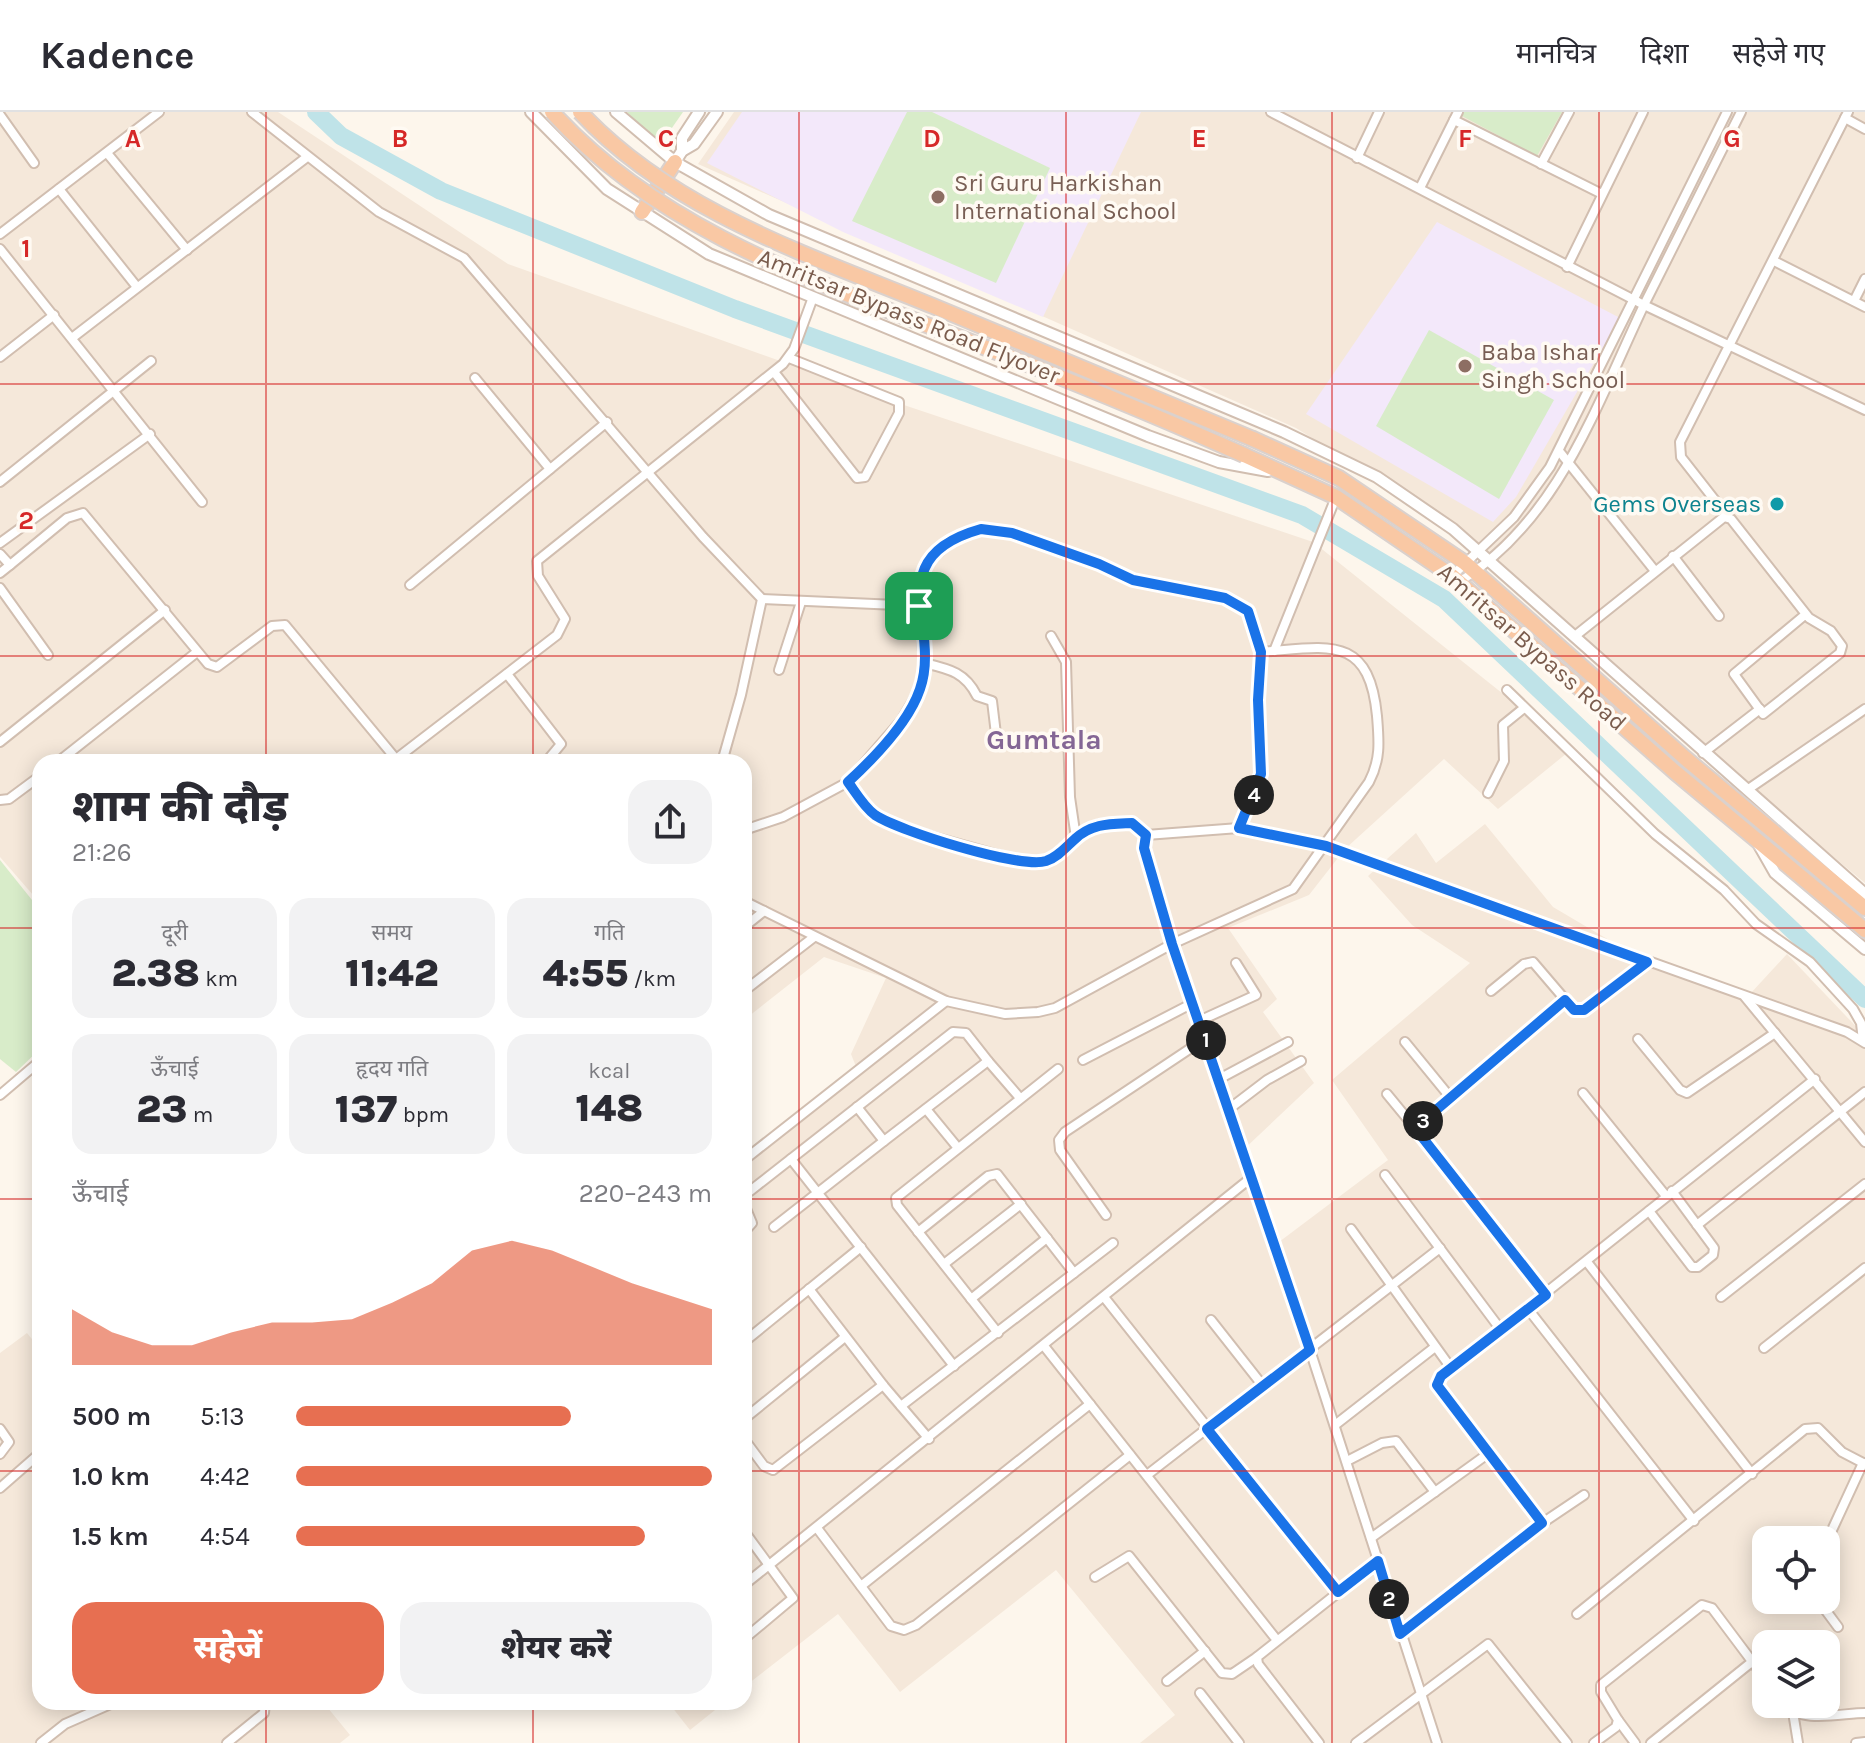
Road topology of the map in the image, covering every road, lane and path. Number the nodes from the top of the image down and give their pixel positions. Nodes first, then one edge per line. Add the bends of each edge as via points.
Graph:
1 (159, 112) edge
2 (252, 112) edge
3 (531, 112) edge
4 (552, 112) edge
5 (580, 112) edge
6 (616, 112) edge
7 (699, 112) edge
8 (717, 112) edge
9 (1271, 112) edge
10 (1379, 112) edge
11 (1569, 112) edge
12 (1643, 112) edge
13 (1727, 112) edge
14 (1741, 112) edge
15 (1846, 115) edge
16 (1456, 116) edge
17 (1, 117) edge
18 (1865, 129) edge
19 (107, 153) junction
20 (678, 156) junction
21 (307, 157) junction
22 (1357, 158) junction
23 (34, 163) dead end
24 (1541, 164) junction
25 (1420, 188) junction
26 (59, 189) junction
27 (1602, 194) junction
28 (642, 212) junction
29 (0, 234) edge
30 (0, 249) edge
31 (187, 250) junction
32 (1774, 261) junction
33 (1567, 267) junction
34 (1865, 279) edge
35 (137, 287) junction
36 (812, 300) junction
37 (1632, 300) junction
38 (1854, 301) junction
39 (1644, 305) junction
40 (1865, 307) edge
41 (54, 315) junction
42 (72, 338) junction
43 (1731, 345) junction
44 (0, 357) edge
45 (789, 358) junction
46 (151, 361) dead end
47 (774, 372) junction
48 (475, 378) dead end
49 (113, 389) junction
50 (1865, 410) edge
51 (607, 422) junction
52 (150, 434) junction
53 (1559, 451) junction
54 (1302, 460) joint
55 (1569, 461) junction
56 (550, 469) junction
57 (648, 470) junction
58 (1293, 476) junction
59 (0, 482) edge
60 (1336, 497) junction
61 (202, 502) dead end
62 (1728, 517) junction
63 (0, 543) edge
64 (1478, 551) junction
65 (0, 554) edge
66 (1673, 556) junction
67 (1490, 561) junction
68 (10, 565) junction
69 (1470, 568) junction
70 (1655, 571) junction
71 (0, 573) edge
72 (1455, 579) junction
73 (410, 585) dead end
74 (0, 588) edge
75 (762, 599) junction
76 (801, 602) junction
77 (919, 606) junction
78 (165, 610) junction
79 (1806, 614) junction
80 (1719, 616) dead end
81 (1051, 636) dead end
82 (1575, 636) junction
83 (1274, 651) junction
84 (197, 652) junction
85 (1261, 652) junction
86 (48, 655) dead end
87 (924, 663) junction
88 (779, 670) dead end
89 (507, 674) junction
90 (1507, 690) dead end
91 (1524, 708) junction
92 (1760, 709) junction
93 (1865, 709) edge
94 (996, 734) dead end
95 (0, 742) edge
96 (1703, 753) junction
97 (68, 754) edge
98 (392, 754) edge
99 (405, 754) edge
100 (553, 754) edge
101 (724, 754) edge
102 (32, 782) edge
103 (848, 782) junction
104 (1747, 790) junction
105 (1488, 793) dead end
106 (0, 800) edge
107 (1764, 814) junction
108 (752, 827) edge
109 (1239, 828) junction
110 (1146, 835) junction
111 (1076, 838) junction
112 (1757, 840) junction
113 (1326, 846) junction
114 (1865, 894) edge
115 (752, 905) edge
116 (1865, 908) edge
117 (764, 911) junction
118 (752, 921) edge
119 (1865, 930) edge
120 (814, 937) junction
121 (1172, 944) junction
122 (1865, 949) edge
123 (1647, 962) junction
124 (1236, 963) dead end
125 (752, 985) edge
126 (1491, 991) dead end
127 (1744, 996) junction
128 (1565, 1000) junction
129 (946, 1001) junction
130 (1193, 1003) junction
131 (1199, 1021) junction
132 (1775, 1033) junction
133 (1206, 1038) junction
134 (1638, 1039) dead end
135 (1288, 1042) dead end
136 (1405, 1042) dead end
137 (1864, 1042) edge
138 (1083, 1060) dead end
139 (988, 1061) junction
140 (1301, 1061) dead end
141 (32, 1068) edge
142 (1058, 1069) dead end
143 (1219, 1079) junction
144 (1815, 1079) junction
145 (1865, 1092) edge
146 (1583, 1093) dead end
147 (1387, 1094) dead end
148 (0, 1095) edge
149 (1450, 1097) junction
150 (1020, 1098) junction
151 (857, 1107) junction
152 (926, 1109) junction
153 (1229, 1109) junction
154 (1841, 1111) junction
155 (1415, 1128) junction
156 (884, 1141) junction
157 (1865, 1142) edge
158 (958, 1148) junction
159 (752, 1154) edge
160 (791, 1159) junction
161 (1385, 1175) dead end
162 (1252, 1177) junction
163 (1865, 1184) edge
164 (752, 1189) edge
165 (819, 1194) junction
166 (1669, 1194) junction
167 (1021, 1204) junction
168 (1649, 1211) junction
169 (1106, 1215) dead end
170 (1697, 1225) junction
171 (774, 1227) dead end
172 (1351, 1229) dead end
173 (918, 1232) junction
174 (1047, 1238) junction
175 (1113, 1243) dead end
176 (861, 1247) junction
177 (1440, 1248) junction
178 (1587, 1262) junction
179 (944, 1264) junction
180 (1865, 1268) edge
181 (1074, 1273) junction
182 (1392, 1284) junction
183 (809, 1289) junction
184 (1546, 1295) junction
185 (1104, 1297) junction
186 (1721, 1297) dead end
187 (971, 1299) junction
188 (1528, 1309) junction
189 (1211, 1320) dead end
190 (1501, 1330) junction
191 (998, 1333) junction
192 (752, 1335) edge
193 (845, 1337) junction
194 (1044, 1346) junction
195 (1435, 1347) junction
196 (1764, 1348) dead end
197 (1310, 1350) junction
198 (954, 1366) junction
199 (1451, 1368) junction
200 (883, 1385) junction
201 (1263, 1386) junction
202 (1090, 1404) junction
203 (901, 1406) junction
204 (752, 1413) edge
205 (1335, 1425) junction
206 (0, 1429) edge
207 (1207, 1429) junction
208 (929, 1439) junction
209 (752, 1450) edge
210 (1489, 1453) junction
211 (0, 1454) edge
212 (1130, 1455) junction
213 (32, 1460) edge
214 (1347, 1461) junction
215 (1864, 1463) edge
216 (1752, 1474) junction
217 (1147, 1475) junction
218 (0, 1488) edge
219 (1435, 1492) junction
220 (1584, 1495) dead end
221 (1694, 1521) junction
222 (1542, 1523) junction
223 (1834, 1526) edge
224 (817, 1528) junction
225 (1371, 1538) junction
226 (752, 1541) edge
227 (1378, 1561) junction
228 (770, 1564) junction
229 (1095, 1577) dead end
230 (752, 1579) edge
231 (861, 1586) junction
232 (1338, 1592) junction
233 (1577, 1614) dead end
234 (1828, 1614) edge
235 (1838, 1627) dead end
236 (752, 1633) edge
237 (1400, 1634) junction
238 (1276, 1639) junction
239 (1205, 1651) junction
240 (1257, 1657) junction
241 (1752, 1660) edge
242 (1752, 1662) edge
243 (1167, 1681) dead end
244 (1200, 1693) dead end
245 (1420, 1693) junction
246 (97, 1710) edge
247 (264, 1710) edge
248 (1840, 1713) edge
249 (1865, 1713) edge
250 (1794, 1718) edge
251 (1618, 1720) junction
252 (1316, 1739) edge
253 (1598, 1742) edge
254 (1865, 1742) edge
255 (41, 1743) edge
256 (227, 1743) edge
257 (1239, 1743) edge
258 (1305, 1743) edge
259 (1356, 1743) edge
260 (1437, 1743) edge
261 (1567, 1743) edge
262 (1635, 1743) edge
263 (1651, 1743) edge
264 (1798, 1743) edge
265 (1856, 1743) edge

1 - 19 street
2 - 21 street
3 - 28 street via 607,189
4 - 58 highway, Amritsar Bypass Road Flyover, bridge via 633,186 771,262
5 - 54 highway, Amritsar Bypass Road Flyover, bridge via 648,171 787,246
6 - 20 street
7 - 20 street via 682,138
8 - 20 street via 694,144
9 - 22 street
10 - 22 street
11 - 24 street
12 - 27 street
13 - 37 street
14 - 39 street
15 - 18 street
15 - 32 street
16 - 24 street
16 - 25 street
17 - 23 street
19 - 26 street
19 - 31 street
20 - 28 highway
20 - 64 street via 769,215 1346,460 1421,506
21 - 31 street
21 - 51 street via 379,212 464,258
22 - 25 street
24 - 27 street
25 - 33 street
26 - 29 street
26 - 35 street
27 - 33 street
28 - 36 street via 709,254
30 - 41 street
31 - 35 street
32 - 38 street
32 - 43 street
33 - 37 street
34 - 38 street
35 - 42 street
36 - 45 street
36 - 58 street via 1219,462
37 - 39 street
37 - 53 street
38 - 40 street
39 - 43 street
39 - 55 street
41 - 42 street
41 - 44 street
42 - 49 street
43 - 50 street
43 - 62 street via 1678,448
45 - 47 street
45 - 47 street via 899,402 899,413 865,477 857,478
46 - 49 street
47 - 57 street
48 - 56 street
49 - 52 street
49 - 59 street
51 - 56 street
51 - 57 street
52 - 61 street
52 - 63 street
53 - 55 street
53 - 64 street via 1514,517
54 - 69 highway, Amritsar Bypass Road via 1369,496
55 - 67 street via 1532,519
55 - 70 street
56 - 73 street
57 - 75 street
57 - 89 street via 537,561 535,570 565,624
58 - 60 highway, Amritsar Bypass Road
60 - 72 highway, Amritsar Bypass Road
60 - 83 street
62 - 66 street
62 - 79 street
64 - 67 street
64 - 69 street
65 - 68 street
66 - 70 street
66 - 80 street
67 - 69 street
67 - 82 street
68 - 71 street
68 - 78 street via 67,518 83,513
69 - 72 street
69 - 72 street
69 - 107 highway, Amritsar Bypass Road
70 - 82 street
72 - 112 highway, Amritsar Bypass Road
74 - 86 street
75 - 76 street
75 - 101 street
76 - 77 street
76 - 88 street
77 - 85 street via 923,571 934,556 957,537 994,529 1099,564 1125,578 1238,604 1254,621
77 - 87 street
78 - 84 street
78 - 95 street
79 - 92 street via 1734,674
79 - 92 street via 1831,631 1842,651 1768,713
81 - 111 street via 1066,662
82 - 96 street
83 - 85 street
83 - 113 street via 1339,650 1360,661 1369,673 1378,762
84 - 97 street
84 - 98 street via 217,667 272,626 285,625
85 - 109 street via 1261,774
87 - 94 street via 959,673 971,681 980,698 994,702
87 - 103 street via 912,704
89 - 99 street
89 - 100 street via 561,744
90 - 91 street
91 - 105 street via 1503,725 1504,761
91 - 137 street via 1756,924 1810,962 1853,1009
92 - 96 street
93 - 104 street
96 - 104 street
102 - 106 street
103 - 108 street
103 - 111 street via 869,810 898,827 1006,858 1046,861
104 - 107 street
107 - 114 street
107 - 116 highway, Amritsar Bypass Road via 1789,843
109 - 110 street
109 - 113 street
110 - 111 street via 1132,823 1111,822
110 - 121 street via 1144,848
112 - 119 highway, Amritsar Bypass Road
112 - 122 street via 1775,873
113 - 121 street via 1293,889
113 - 123 street
115 - 117 street
117 - 118 street
117 - 120 street
120 - 125 street
120 - 129 street
121 - 129 street via 1055,1008 1005,1014
121 - 130 street
123 - 127 street
123 - 128 street via 1584,1010 1574,1010
124 - 131 street via 1256,995
126 - 128 street via 1533,962
127 - 132 street
127 - 137 street
128 - 149 street
129 - 159 street
130 - 131 street
130 - 138 street
131 - 133 street
132 - 134 street via 1687,1093
132 - 144 street
133 - 143 street
133 - 169 street via 1059,1140 1060,1150
135 - 143 street
136 - 149 street
139 - 150 street
139 - 151 street via 966,1033 957,1030
139 - 152 street
140 - 153 street
141 - 148 street
142 - 150 street
143 - 153 street
144 - 154 street
144 - 166 street
145 - 154 street
146 - 166 street
147 - 155 street
149 - 155 street
150 - 158 street
151 - 156 street
151 - 160 street
152 - 156 street
152 - 158 street
153 - 162 street
154 - 157 street
154 - 170 street
155 - 184 street
156 - 165 street
158 - 173 street via 896,1198
160 - 164 street
160 - 165 street
161 - 177 street
162 - 185 street
162 - 197 street
163 - 186 street
165 - 171 street
165 - 176 street
166 - 168 street
166 - 170 street
167 - 173 street via 1000,1176 991,1175
167 - 174 street
167 - 179 street
168 - 170 street via 1694,1268 1715,1251
168 - 178 street
172 - 182 street
173 - 179 street
174 - 181 street
174 - 187 street
175 - 181 street
176 - 183 street
176 - 198 street
177 - 182 street
177 - 190 street
178 - 184 street
178 - 216 street
179 - 187 street
180 - 196 street
181 - 191 street
182 - 195 street
182 - 197 street
183 - 192 street
183 - 193 street
184 - 188 street
185 - 194 street
185 - 207 street
187 - 191 street
188 - 190 street
188 - 221 street
189 - 201 street
190 - 199 street
191 - 198 street
193 - 200 street
193 - 204 street
194 - 202 street
194 - 208 street
195 - 199 street
195 - 205 street
197 - 201 street
197 - 205 street
198 - 203 street
199 - 210 street via 1438,1380 1439,1389
200 - 203 street
200 - 209 street via 773,1470
201 - 207 street
202 - 212 street
202 - 231 street
203 - 208 street
205 - 214 street
206 - 211 street via 9,1442
207 - 217 street
207 - 232 street
208 - 224 street
210 - 219 street
210 - 222 street
212 - 217 street
212 - 231 street via 910,1629 891,1626
213 - 218 street
214 - 219 street via 1396,1441
214 - 225 street
215 - 216 street via 1842,1452 1818,1428 1809,1427
215 - 223 street
216 - 221 street
217 - 238 street
219 - 225 street
220 - 222 street
221 - 233 street
222 - 237 street
224 - 228 street
224 - 231 street
225 - 227 street
226 - 228 street
227 - 232 street
227 - 237 street
228 - 230 street
228 - 236 street via 793,1601
229 - 239 street via 1130,1557
232 - 238 street
234 - 235 street
237 - 245 street
238 - 240 street
239 - 240 street via 1229,1675
239 - 243 street
240 - 252 street
241 - 251 street via 1712,1608 1702,1605 1601,1685
242 - 263 street
244 - 257 street
245 - 259 street
245 - 260 street
245 - 261 street via 1488,1644
246 - 255 street via 65,1724
247 - 256 street
248 - 249 street
250 - 264 street
251 - 253 street
251 - 262 street
252 - 258 street
254 - 265 street

